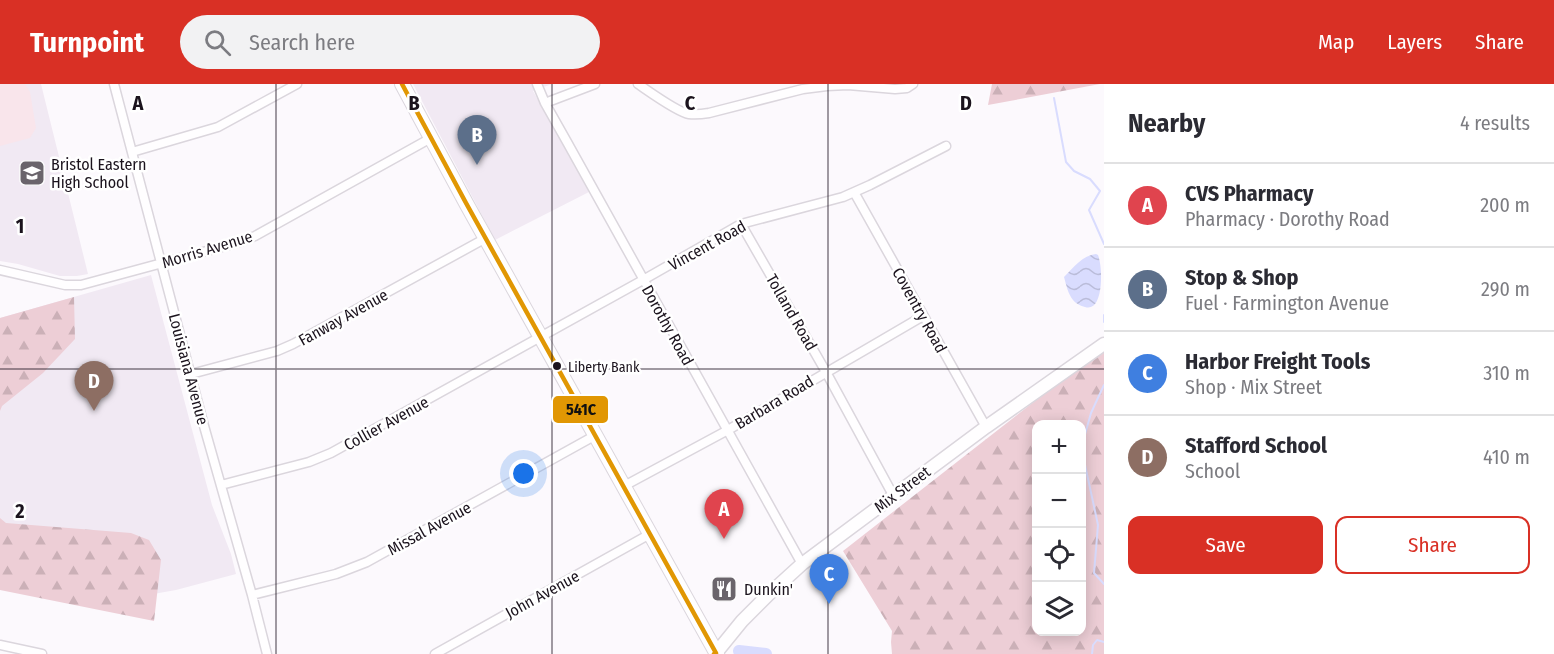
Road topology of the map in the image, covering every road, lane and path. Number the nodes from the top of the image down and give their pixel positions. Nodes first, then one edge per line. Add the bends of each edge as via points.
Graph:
1 (114, 84) edge
2 (297, 84) edge
3 (402, 84) edge
4 (537, 84) edge
5 (595, 84) edge
6 (638, 84) edge
7 (913, 84) edge
8 (544, 103) junction
9 (430, 138) junction
10 (946, 146) dead end
11 (132, 152) junction
12 (854, 192) junction
13 (741, 224) junction
14 (486, 238) junction
15 (162, 263) junction
16 (0, 270) edge
17 (643, 280) junction
18 (923, 316) junction
19 (541, 337) junction
20 (1104, 344) edge
21 (826, 372) junction
22 (190, 374) junction
23 (986, 427) junction
24 (728, 430) junction
25 (596, 435) junction
26 (221, 485) junction
27 (624, 486) junction
28 (893, 495) junction
29 (650, 534) junction
30 (802, 564) junction
31 (252, 595) junction
32 (0, 645) edge
33 (716, 653) edge
34 (42, 654) edge
35 (267, 654) edge
36 (435, 654) edge

1 - 11 street, Louisiana Avenue
2 - 11 street via 218,127
3 - 9 highway
4 - 8 street, Dorothy Road
5 - 8 street
6 - 7 street via 686,114 709,113 803,89 848,85 895,89
8 - 17 street, Dorothy Road
9 - 14 highway
9 - 15 street, Morris Avenue via 255,236
10 - 12 street, Vincent Road
11 - 15 street, Louisiana Avenue
12 - 13 street, Vincent Road
12 - 18 street, Coventry Road
13 - 17 street, Vincent Road
13 - 21 street, Tolland Road
14 - 19 highway
14 - 22 street, Fanway Avenue via 293,344
15 - 16 street, Morris Avenue via 81,285
15 - 22 street, Louisiana Avenue
17 - 19 street, Vincent Road
17 - 24 street, Dorothy Road
18 - 21 street, Barbara Road
18 - 23 street, Coventry Road
19 - 25 highway
19 - 26 street, Collier Avenue via 331,453
20 - 23 main road, Mix Street
21 - 24 street, Barbara Road
21 - 28 street, Tolland Road
22 - 26 street, Louisiana Avenue
23 - 28 main road, Mix Street
24 - 27 street, Barbara Road
24 - 30 street, Dorothy Road
25 - 27 highway
25 - 31 street, Missal Avenue via 367,562
26 - 31 street, Louisiana Avenue
27 - 29 highway
28 - 30 main road, Mix Street
29 - 33 highway
29 - 36 street, John Avenue
30 - 33 main road, Mix Street via 742,621
31 - 35 street, Louisiana Avenue
32 - 34 street

